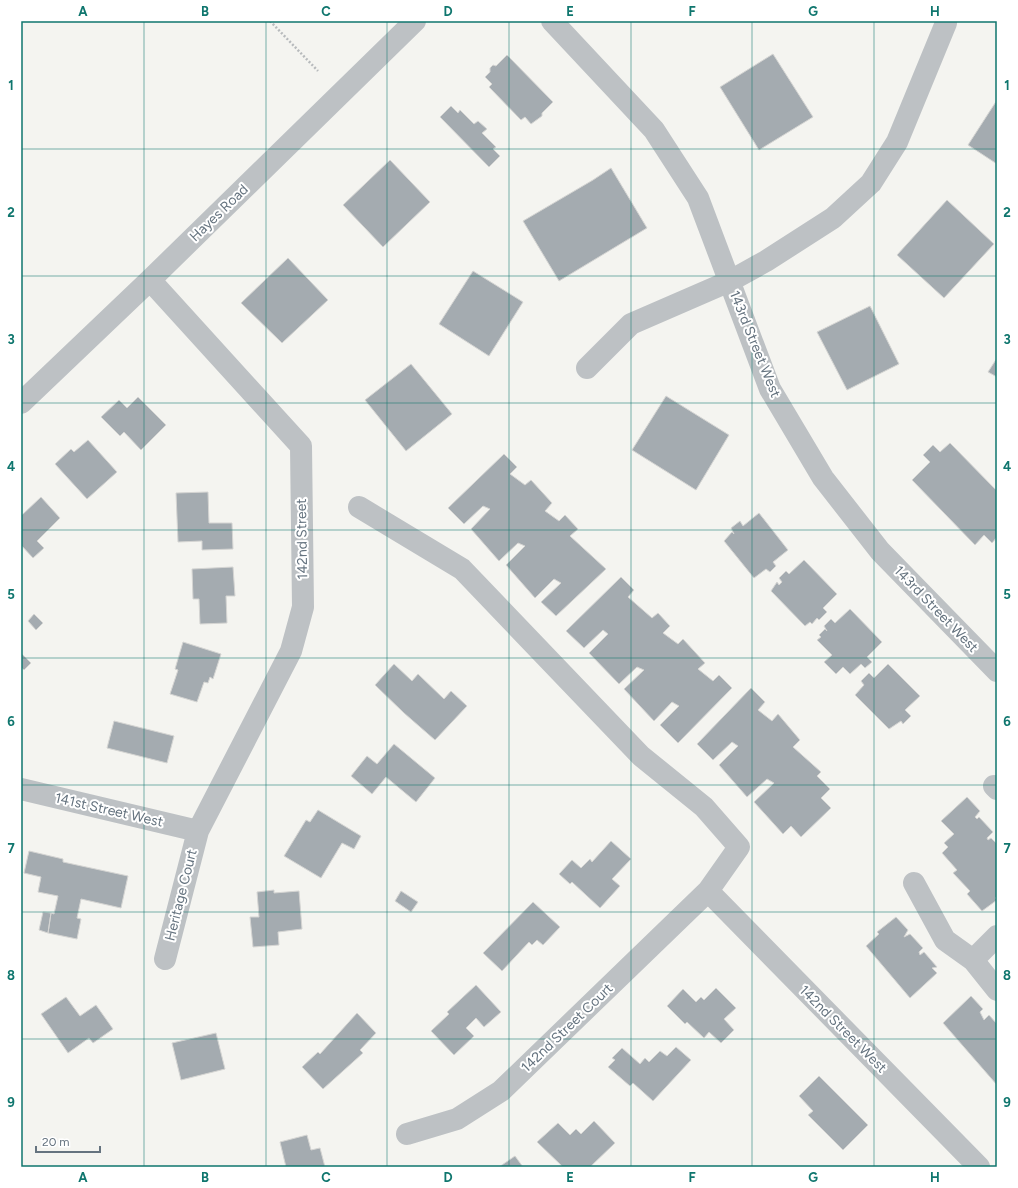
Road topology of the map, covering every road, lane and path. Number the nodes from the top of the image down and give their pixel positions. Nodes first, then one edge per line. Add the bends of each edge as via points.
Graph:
1 (270, 21) edge
2 (415, 21) edge
3 (552, 21) edge
4 (946, 23) dead end
5 (318, 71) dead end
6 (150, 280) junction
7 (730, 281) junction
8 (587, 368) dead end
9 (21, 403) edge
10 (359, 507) dead end
11 (997, 671) edge
12 (21, 789) edge
13 (198, 831) junction
14 (914, 884) dead end
15 (708, 891) junction
16 (997, 936) edge
17 (165, 959) dead end
18 (972, 960) junction
19 (997, 990) edge
20 (407, 1134) dead end
21 (979, 1167) edge

1 - 5 path
2 - 6 street, Hayes Road
3 - 7 street, 143rd Street West via 654,130 698,198
4 - 7 street via 897,142 871,184 833,218
6 - 9 street, Hayes Road
6 - 13 street, 142nd Street via 301,446 302,606 292,651
7 - 8 street via 631,324
7 - 11 street, 143rd Street West via 770,389 823,478 880,551
10 - 15 street, 142nd Street Court via 462,569 642,756 704,807 739,847
12 - 13 street, 141st Street West
13 - 17 street, Heritage Court
14 - 18 street via 945,940
15 - 20 street, 142nd Street Court via 502,1092 457,1119
15 - 21 street, 142nd Street West
16 - 18 street
18 - 19 street

